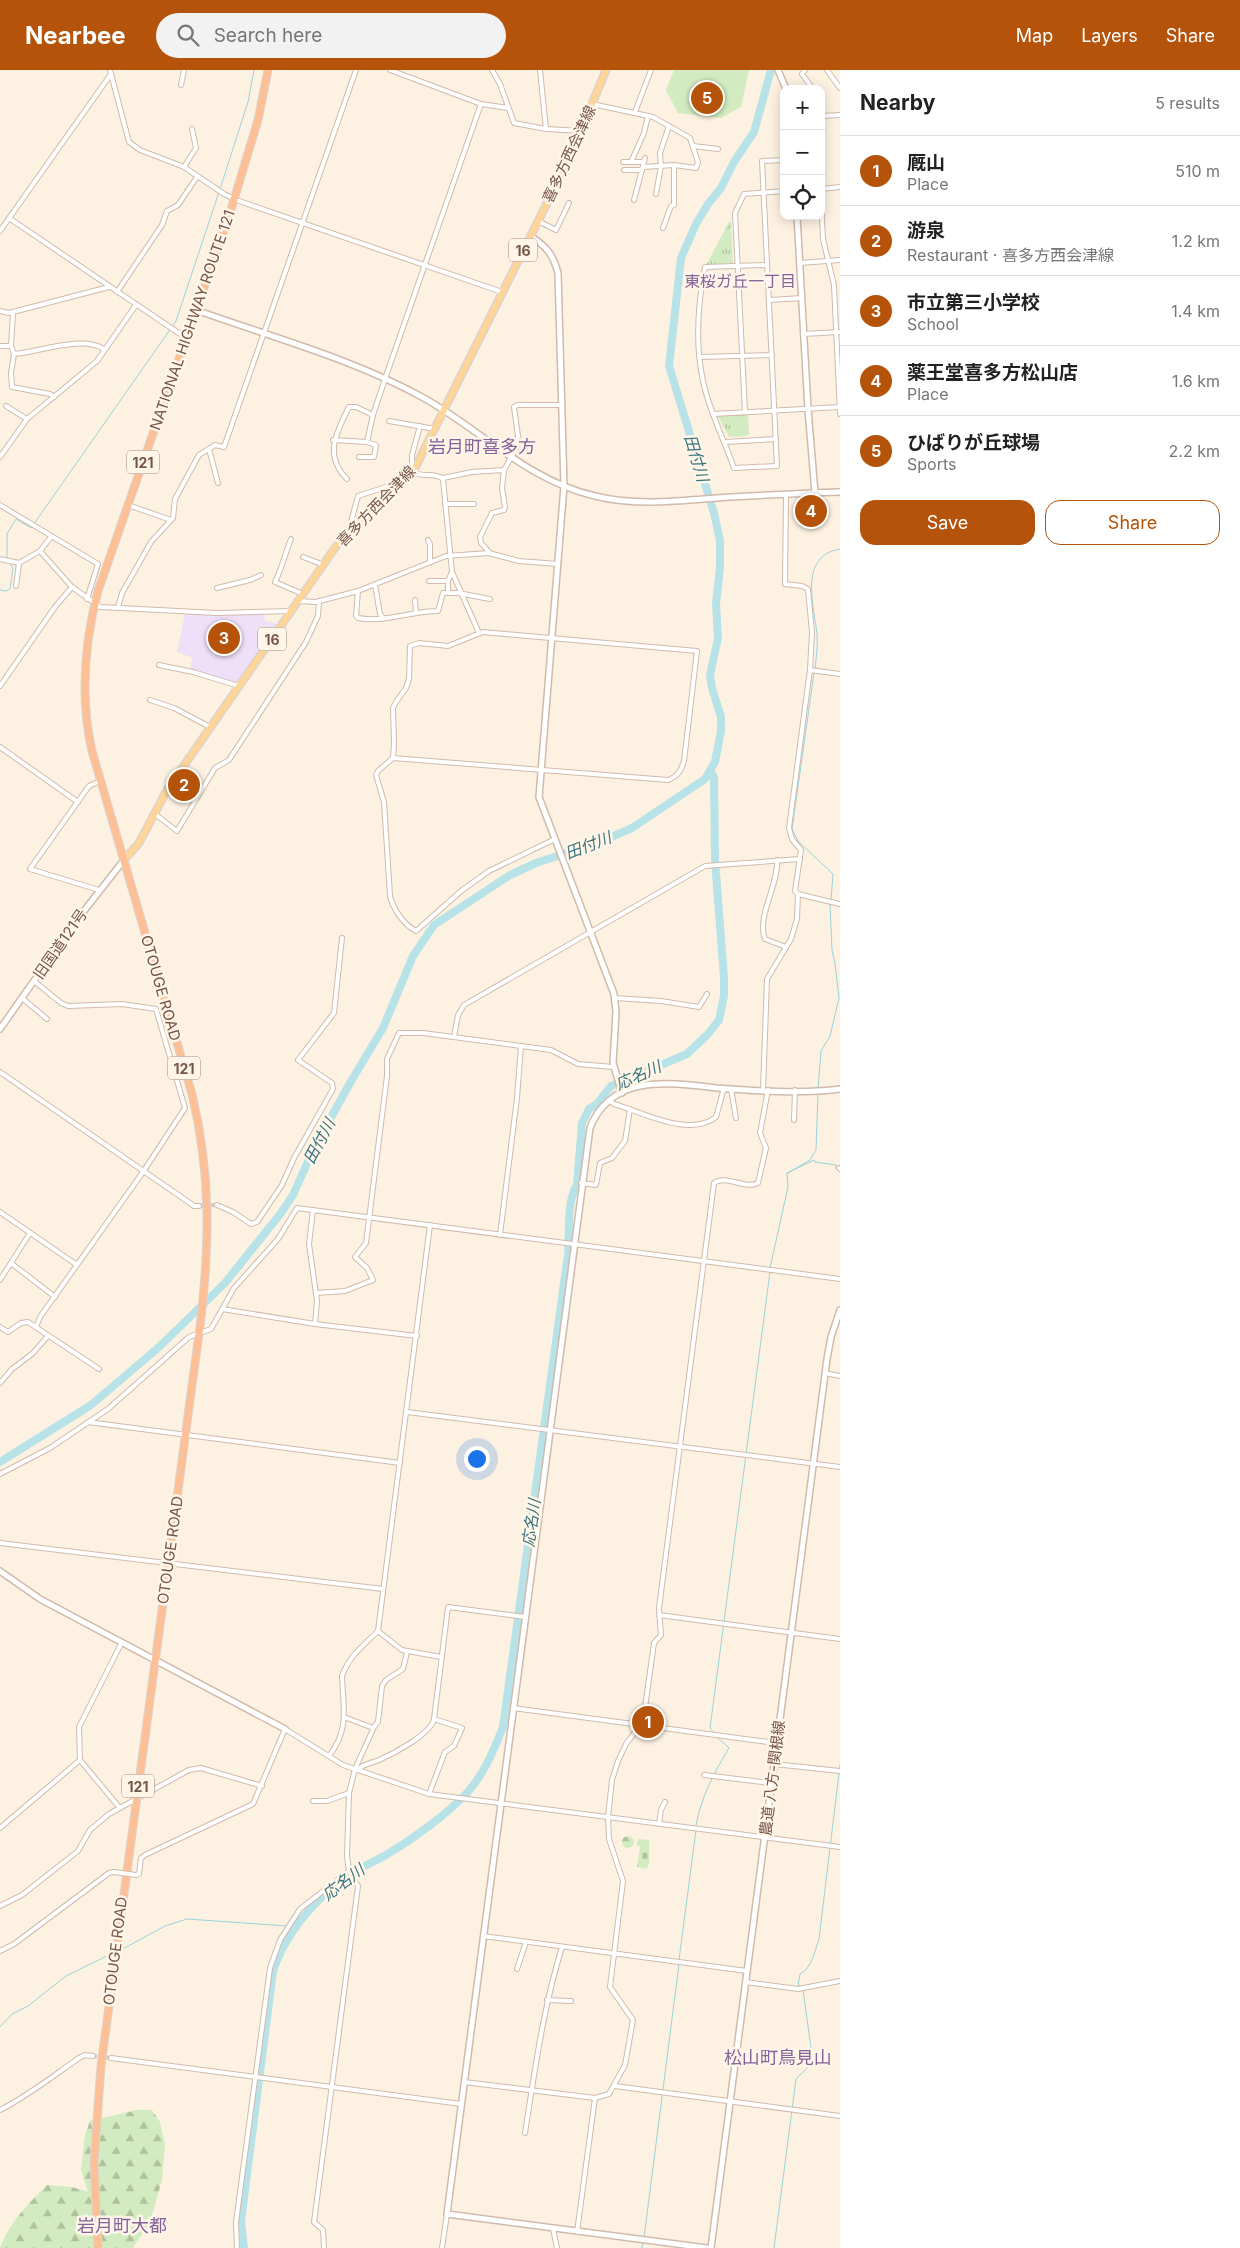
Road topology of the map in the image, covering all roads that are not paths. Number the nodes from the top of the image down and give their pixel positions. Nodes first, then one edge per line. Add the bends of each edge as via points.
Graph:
1 (184, 70) edge
2 (268, 70) edge
3 (356, 70) edge
4 (390, 70) edge
5 (492, 70) edge
6 (540, 70) edge
7 (606, 70) edge
8 (651, 70) edge
9 (778, 70) edge
10 (805, 70) edge
11 (827, 70) edge
12 (110, 72) edge
13 (181, 85) dead end
14 (784, 85) edge
15 (810, 85) edge
16 (840, 88) edge
17 (481, 104) junction
18 (592, 104) junction
19 (508, 108) junction
20 (635, 112) junction
21 (840, 115) edge
22 (648, 116) junction
23 (825, 116) edge
24 (669, 126) junction
25 (546, 129) junction
26 (192, 130) dead end
27 (581, 131) junction
28 (693, 146) junction
29 (718, 149) dead end
30 (780, 160) edge
31 (623, 162) dead end
32 (631, 162) junction
33 (674, 165) junction
34 (661, 166) junction
35 (184, 167) junction
36 (642, 168) junction
37 (624, 170) dead end
38 (197, 177) junction
39 (840, 187) edge
40 (825, 189) edge
41 (780, 191) edge
42 (763, 192) junction
43 (656, 194) dead end
44 (235, 199) junction
45 (634, 200) dead end
46 (569, 203) dead end
47 (9, 218) junction
48 (797, 220) edge
49 (822, 220) edge
50 (538, 221) junction
51 (302, 222) junction
52 (663, 228) dead end
53 (0, 231) edge
54 (530, 236) junction
55 (840, 260) edge
56 (828, 261) junction
57 (800, 263) junction
58 (767, 264) junction
59 (424, 266) junction
60 (738, 266) junction
61 (840, 284) edge
62 (834, 285) junction
63 (109, 286) junction
64 (117, 292) junction
65 (502, 292) junction
66 (802, 298) junction
67 (769, 300) junction
68 (136, 304) junction
69 (838, 307) edge
70 (196, 310) junction
71 (0, 311) edge
72 (12, 312) junction
73 (838, 332) edge
74 (263, 333) junction
75 (803, 334) junction
76 (186, 338) junction
77 (0, 346) edge
78 (11, 346) junction
79 (104, 349) junction
80 (14, 354) junction
81 (772, 355) junction
82 (743, 356) junction
83 (700, 357) junction
84 (839, 369) edge
85 (384, 379) junction
86 (54, 397) junction
87 (562, 405) junction
88 (6, 406) dead end
89 (840, 407) edge
90 (808, 409) junction
91 (444, 410) junction
92 (774, 411) junction
93 (745, 412) junction
94 (713, 414) junction
95 (840, 414) edge
96 (373, 415) junction
97 (27, 420) junction
98 (389, 421) dead end
99 (420, 426) junction
100 (435, 429) junction
101 (776, 439) junction
102 (333, 440) junction
103 (367, 442) junction
104 (725, 442) junction
105 (209, 449) junction
106 (0, 457) edge
107 (359, 457) dead end
108 (511, 457) junction
109 (414, 469) junction
110 (504, 470) junction
111 (442, 478) junction
112 (347, 479) dead end
113 (218, 483) dead end
114 (564, 486) junction
115 (397, 488) junction
116 (840, 492) edge
117 (815, 493) junction
118 (786, 494) junction
119 (445, 504) junction
120 (474, 504) dead end
121 (0, 505) edge
122 (128, 505) junction
123 (171, 520) junction
124 (351, 529) junction
125 (51, 537) junction
126 (291, 539) dead end
127 (428, 540) dead end
128 (40, 551) junction
129 (490, 553) junction
130 (451, 556) junction
131 (303, 557) dead end
132 (0, 559) edge
133 (430, 562) junction
134 (19, 563) junction
135 (558, 564) junction
136 (324, 565) junction
137 (452, 572) junction
138 (261, 575) dead end
139 (429, 581) dead end
140 (448, 581) junction
141 (375, 585) junction
142 (16, 586) dead end
143 (72, 587) junction
144 (216, 588) dead end
145 (358, 591) junction
146 (448, 592) junction
147 (304, 594) junction
148 (463, 595) junction
149 (87, 599) junction
150 (490, 599) dead end
151 (416, 600) dead end
152 (298, 601) junction
153 (319, 601) junction
154 (95, 603) junction
155 (118, 607) junction
156 (292, 611) junction
157 (416, 613) junction
158 (383, 618) junction
159 (479, 633) junction
160 (551, 638) junction
161 (159, 665) dead end
162 (810, 670) junction
163 (840, 674) edge
164 (0, 686) edge
165 (239, 686) junction
166 (150, 700) dead end
167 (210, 727) junction
168 (0, 747) edge
169 (392, 758) junction
170 (542, 770) junction
171 (100, 781) junction
172 (78, 802) junction
173 (155, 814) junction
174 (557, 842) junction
175 (800, 858) junction
176 (124, 860) junction
177 (777, 860) junction
178 (99, 890) junction
179 (798, 894) junction
180 (840, 898) edge
181 (839, 903) edge
182 (591, 931) junction
183 (342, 938) dead end
184 (786, 947) junction
185 (34, 981) junction
186 (707, 994) dead end
187 (22, 998) junction
188 (615, 998) junction
189 (47, 1019) dead end
190 (0, 1030) edge
191 (454, 1037) junction
192 (521, 1046) junction
193 (613, 1067) junction
194 (0, 1072) edge
195 (724, 1088) junction
196 (731, 1089) junction
197 (840, 1089) edge
198 (621, 1090) junction
199 (766, 1090) junction
200 (795, 1090) junction
201 (609, 1100) junction
202 (630, 1109) junction
203 (736, 1118) dead end
204 (794, 1120) dead end
205 (144, 1172) junction
206 (581, 1183) junction
207 (217, 1205) tunnel mouth
208 (199, 1206) tunnel mouth
209 (313, 1210) junction
210 (0, 1214) edge
211 (368, 1217) junction
212 (430, 1226) junction
213 (30, 1233) junction
214 (500, 1235) junction
215 (574, 1244) junction
216 (705, 1262) junction
217 (11, 1264) junction
218 (78, 1265) junction
219 (840, 1279) edge
220 (0, 1280) edge
221 (316, 1293) junction
222 (55, 1296) junction
223 (222, 1309) junction
224 (840, 1310) edge
225 (315, 1324) junction
226 (0, 1327) edge
227 (36, 1327) junction
228 (199, 1330) junction
229 (48, 1336) junction
230 (417, 1336) junction
231 (99, 1370) dead end
232 (825, 1373) junction
233 (840, 1376) edge
234 (0, 1383) edge
235 (407, 1412) junction
236 (88, 1422) junction
237 (548, 1429) junction
238 (185, 1435) junction
239 (680, 1446) junction
240 (400, 1463) junction
241 (813, 1464) junction
242 (840, 1467) edge
243 (0, 1474) edge
244 (0, 1543) edge
245 (168, 1564) junction
246 (0, 1571) edge
247 (383, 1589) junction
248 (659, 1615) junction
249 (523, 1617) junction
250 (378, 1631) junction
251 (791, 1632) junction
252 (840, 1639) edge
253 (122, 1642) junction
254 (408, 1652) junction
255 (441, 1658) junction
256 (154, 1659) junction
257 (513, 1708) junction
258 (344, 1717) junction
259 (434, 1719) junction
260 (642, 1725) junction
261 (373, 1728) junction
262 (285, 1729) junction
263 (776, 1743) junction
264 (329, 1756) junction
265 (80, 1760) junction
266 (774, 1764) junction
267 (356, 1769) junction
268 (840, 1771) edge
269 (704, 1776) dead end
270 (771, 1782) junction
271 (262, 1786) junction
272 (349, 1793) junction
273 (429, 1794) junction
274 (136, 1798) junction
275 (313, 1801) dead end
276 (666, 1802) dead end
277 (500, 1803) junction
278 (119, 1807) junction
279 (608, 1817) junction
280 (659, 1824) junction
281 (0, 1828) edge
282 (764, 1837) junction
283 (840, 1847) edge
284 (350, 1872) junction
285 (0, 1906) edge
286 (483, 1936) junction
287 (526, 1942) junction
288 (562, 1947) junction
289 (0, 1951) edge
290 (614, 1953) junction
291 (517, 1970) dead end
292 (747, 1971) junction
293 (840, 1981) edge
294 (745, 1982) junction
295 (547, 2000) junction
296 (571, 2001) dead end
297 (93, 2056) tunnel mouth
298 (111, 2058) tunnel mouth
299 (255, 2077) junction
300 (464, 2082) junction
301 (332, 2086) junction
302 (615, 2086) junction
303 (532, 2090) junction
304 (594, 2098) junction
305 (730, 2101) junction
306 (461, 2104) junction
307 (0, 2110) edge
308 (840, 2116) edge
309 (525, 2133) dead end
310 (447, 2214) junction
311 (553, 2229) junction
312 (577, 2232) junction
313 (98, 2248) edge
314 (237, 2248) edge
315 (324, 2248) edge
316 (442, 2248) edge
317 (556, 2248) edge
318 (709, 2248) edge

1 - 13 street
2 - 44 highway, NATIONAL HIGHWAY ROUTE 121 / 121 via 258,120
3 - 51 street
4 - 17 street
5 - 19 street
6 - 25 street
7 - 18 main road, 喜多方西会津線 / 16
8 - 20 street
9 - 14 street
10 - 15 street via 802,74
11 - 16 street
12 - 35 street via 129,142 140,150
12 - 47 street
17 - 19 street
17 - 59 street
18 - 20 street
18 - 27 main road, 喜多方西会津線 / 16
19 - 25 street via 514,123
20 - 22 street
21 - 23 street
22 - 24 street
22 - 32 street
24 - 28 street via 690,138
24 - 34 street via 660,153
25 - 27 street
26 - 35 street via 196,148
27 - 50 main road, 喜多方西会津線 / 16
28 - 29 street
28 - 33 street via 698,162 696,168
30 - 42 street via 762,161
31 - 32 street
32 - 36 street via 644,160
33 - 34 street
33 - 52 street via 674,205
34 - 36 street
34 - 43 street
35 - 38 street
36 - 37 street
36 - 45 street
38 - 44 street
38 - 64 street via 178,205 167,211 159,230
39 - 40 street
41 - 42 street
42 - 58 street
42 - 60 street via 744,194 735,213
44 - 51 street
44 - 70 highway, NATIONAL HIGHWAY ROUTE 121 / 121
46 - 50 street via 556,230
47 - 53 street
47 - 63 street
48 - 57 street
49 - 56 street
50 - 54 main road, 喜多方西会津線 / 16
51 - 59 street
51 - 74 street
54 - 65 main road, 喜多方西会津線 / 16
54 - 87 street via 550,251 558,272
55 - 56 street
56 - 57 street
56 - 62 street
57 - 66 street
58 - 60 street
58 - 67 street
59 - 65 street
59 - 85 street
60 - 82 street
60 - 83 street via 705,267 699,304
61 - 62 street
62 - 69 street
63 - 64 street
63 - 72 street
64 - 68 street
65 - 91 main road, 喜多方西会津線 / 16
66 - 67 street
66 - 75 street
67 - 81 street
68 - 76 street
68 - 79 street
69 - 73 street
70 - 74 street
70 - 76 highway, NATIONAL HIGHWAY ROUTE 121 / 121
71 - 72 street via 5,314
72 - 78 street
73 - 75 street
73 - 84 street
74 - 85 street
74 - 105 street via 224,447 216,445
75 - 90 street
76 - 122 highway, NATIONAL HIGHWAY ROUTE 121 / 121
77 - 78 street
78 - 80 street
79 - 80 street via 81,344
79 - 86 street via 93,364
80 - 86 street via 12,387
81 - 82 street
81 - 92 street
82 - 83 street
82 - 93 street
83 - 94 street
84 - 89 street
85 - 91 street
85 - 96 street
86 - 97 street
87 - 108 street via 515,405 518,436
87 - 114 street
88 - 97 street
89 - 90 street
89 - 95 street
90 - 92 street
90 - 117 street
91 - 100 main road, 喜多方西会津線 / 16
91 - 108 street
92 - 93 street
92 - 101 street
93 - 94 street
94 - 104 street
96 - 102 street via 349,407
96 - 103 street
97 - 106 street
98 - 99 street
99 - 100 street
99 - 109 street via 412,455
100 - 109 main road, 喜多方西会津線 / 16
101 - 104 street
101 - 104 street via 777,466 734,468
102 - 103 street
102 - 112 street via 338,466
103 - 107 street via 376,445 375,456
105 - 113 street
105 - 123 street via 199,454 175,499
108 - 110 street
108 - 114 street
109 - 111 street via 420,475
109 - 115 main road, 喜多方西会津線 / 16
110 - 111 street
110 - 129 street via 505,508 492,513 480,537
111 - 119 street
114 - 118 street via 622,501
114 - 135 street
115 - 124 main road, 喜多方西会津線 / 16
115 - 124 street via 390,486 358,496
116 - 117 street
117 - 118 street
118 - 162 street via 785,584 805,587 810,593
119 - 120 street
119 - 130 street
121 - 125 street
122 - 123 street
122 - 154 highway, NATIONAL HIGHWAY ROUTE 121 / 121
123 - 155 street via 151,542 122,593
124 - 136 main road, 喜多方西会津線 / 16
125 - 128 street
125 - 149 street via 98,564
126 - 147 street via 275,582
127 - 133 street
128 - 134 street
128 - 143 street
129 - 130 street
129 - 135 street via 519,561
130 - 133 street
130 - 137 street
131 - 136 street
132 - 134 street
133 - 141 street
134 - 142 street
135 - 160 street
136 - 147 main road, 喜多方西会津線 / 16
137 - 140 street
137 - 148 street
138 - 144 street
139 - 140 street
140 - 146 street
141 - 145 street
141 - 158 street
143 - 149 street
143 - 164 street
145 - 153 street
145 - 158 street via 356,616
146 - 148 street
146 - 157 street via 441,594 438,611
147 - 152 main road, 喜多方西会津線 / 16
148 - 150 street
148 - 159 street
149 - 154 street
151 - 157 street
152 - 153 street
152 - 156 main road, 喜多方西会津線 / 16
153 - 173 street via 318,616 306,642 228,760 215,768 177,831
154 - 155 street via 100,607
154 - 171 highway, NATIONAL HIGHWAY ROUTE 121 / 121 via 86,645 84,680 87,727
155 - 156 street via 217,613
156 - 165 main road, 喜多方西会津線 / 16
157 - 158 street
159 - 160 street
159 - 169 street via 448,646 419,643 410,646 409,679 393,708
160 - 170 street
160 - 170 street via 697,651 684,761 676,776 668,780
161 - 165 street
162 - 163 street
162 - 175 street via 789,828 792,839 801,850
165 - 167 main road, 喜多方西会津線 / 16
166 - 167 street via 180,710
167 - 173 main road, 喜多方西会津線 / 16 via 167,790
168 - 172 street
169 - 170 street
169 - 174 street via 376,776 384,802 390,896 394,908 416,931 489,871
170 - 174 street via 539,797
171 - 172 street via 89,786
171 - 176 highway, NATIONAL HIGHWAY ROUTE 121 / 121
172 - 178 street via 30,869
173 - 176 main road, 喜多方西会津線 / 16 via 139,843
174 - 182 street
175 - 177 street
175 - 179 street via 795,891
176 - 178 street, 旧国道121号
176 - 228 highway, OTOUGE ROAD / 121 via 197,1117 208,1192 206,1282
177 - 182 street via 706,866
177 - 184 street via 763,934 765,939
178 - 185 street, 旧国道121号
179 - 181 street
179 - 184 street via 797,919
180 - 181 street
182 - 188 street
182 - 191 street via 464,1005 458,1015
183 - 207 street via 334,1013 298,1060 332,1083 334,1089 294,1158 282,1186 257,1222 251,1224
184 - 199 street via 767,979
185 - 187 street, 旧国道121号
185 - 205 street via 68,1006 122,1004 156,1009 185,1108
186 - 188 street via 699,1007
187 - 189 street
187 - 190 street, 旧国道121号
188 - 193 street
191 - 192 street
191 - 211 street via 402,1032 393,1044 386,1063 388,1076
192 - 193 street via 551,1050 578,1064
192 - 214 street via 518,1098
193 - 198 street
194 - 205 street
195 - 196 street
195 - 198 street via 649,1084
195 - 202 street via 716,1117 699,1124 658,1120
196 - 199 street
196 - 203 street
197 - 200 street
198 - 201 street
199 - 200 street
199 - 216 street via 760,1133 766,1148 760,1180 752,1186 715,1181
200 - 204 street
201 - 202 street
201 - 206 street via 597,1111 590,1128
202 - 206 street via 625,1142 612,1158 600,1163 596,1185
205 - 208 street via 194,1206
205 - 218 street
206 - 215 street
209 - 211 street
209 - 221 street via 310,1244
209 - 223 street via 295,1210 278,1239 234,1288
210 - 213 street
211 - 212 street
211 - 221 street via 364,1246 355,1257 367,1268 373,1280 345,1291
212 - 214 street
212 - 230 street
213 - 217 street
213 - 218 street
214 - 215 street
215 - 216 street
215 - 237 street
216 - 219 street
216 - 239 street
217 - 220 street
217 - 222 street
218 - 222 street
221 - 225 street
222 - 227 street
223 - 225 street
223 - 228 street via 211,1329
224 - 232 street, 農道 八方-関根線
225 - 230 street
226 - 227 street via 8,1332 23,1322
227 - 229 street
228 - 236 street via 108,1409
228 - 238 highway, OTOUGE ROAD / 121
229 - 231 street
229 - 234 street
230 - 235 street
232 - 233 street
232 - 241 street, 農道 八方-関根線
235 - 237 street
235 - 240 street
236 - 238 street
236 - 243 street via 50,1448
237 - 239 street
237 - 249 street
238 - 240 street
238 - 245 highway, OTOUGE ROAD / 121
239 - 241 street
239 - 248 street
240 - 247 street
241 - 242 street
241 - 251 street, 農道 八方-関根線
244 - 245 street
245 - 247 street
245 - 256 highway, OTOUGE ROAD / 121
246 - 253 street via 40,1599
247 - 250 street
248 - 251 street
248 - 260 street via 660,1635 654,1644
249 - 255 street via 448,1607
249 - 257 street
250 - 254 street
250 - 258 street via 354,1654 344,1670
251 - 252 street
251 - 263 street, 農道 八方-関根線
253 - 256 street
253 - 265 street via 81,1720
254 - 255 street
254 - 261 street via 403,1669 382,1686 380,1713
255 - 259 street
256 - 262 street
256 - 274 highway, OTOUGE ROAD / 121
257 - 260 street
257 - 277 street
258 - 261 street
258 - 264 street via 338,1743
259 - 267 street via 429,1730 417,1739
259 - 273 street via 462,1728 454,1746 445,1752
260 - 263 street
260 - 279 street via 630,1738 618,1761 612,1780
261 - 267 street
262 - 264 street
262 - 271 street
263 - 266 street, 農道 八方-関根線
264 - 267 street
265 - 278 street
265 - 281 street
266 - 268 street
266 - 270 street, 農道 八方-関根線
267 - 272 street
267 - 273 street
269 - 270 street
270 - 282 street, 農道 八方-関根線
271 - 274 street via 195,1768
271 - 289 street, bridge via 253,1804 145,1855 141,1858 139,1874 109,1873
272 - 275 street via 327,1801
272 - 284 street via 347,1847
273 - 277 street
274 - 278 street
274 - 313 highway, OTOUGE ROAD / 121 via 100,2066 94,2163
276 - 280 street
277 - 279 street
277 - 286 street
278 - 285 street via 90,1830 78,1850 22,1895
279 - 280 street
279 - 290 street via 609,1839 623,1881
280 - 282 street
282 - 283 street
282 - 292 street, 農道 八方-関根線
284 - 299 street via 305,1904 280,1940 270,1968
284 - 301 street via 358,1886
286 - 287 street
286 - 300 street
287 - 288 street
287 - 291 street
288 - 290 street
288 - 295 street
290 - 292 street
290 - 302 street via 610,1987 633,2020 625,2065
292 - 294 street, 農道 八方-関根線
293 - 294 street via 798,1989
294 - 305 street, 農道 八方-関根線
295 - 296 street
295 - 303 street
297 - 307 street via 79,2058
298 - 299 street
299 - 301 street
299 - 314 street via 236,2222
300 - 303 street
300 - 306 street
301 - 306 street
301 - 315 street via 314,2222 323,2230
302 - 304 street via 609,2094
302 - 305 street
303 - 304 street
303 - 309 street
304 - 312 street
305 - 308 street
305 - 318 street, 農道 八方-関根線
306 - 310 street
310 - 311 street
310 - 316 street
311 - 312 street
311 - 317 street
312 - 318 street

